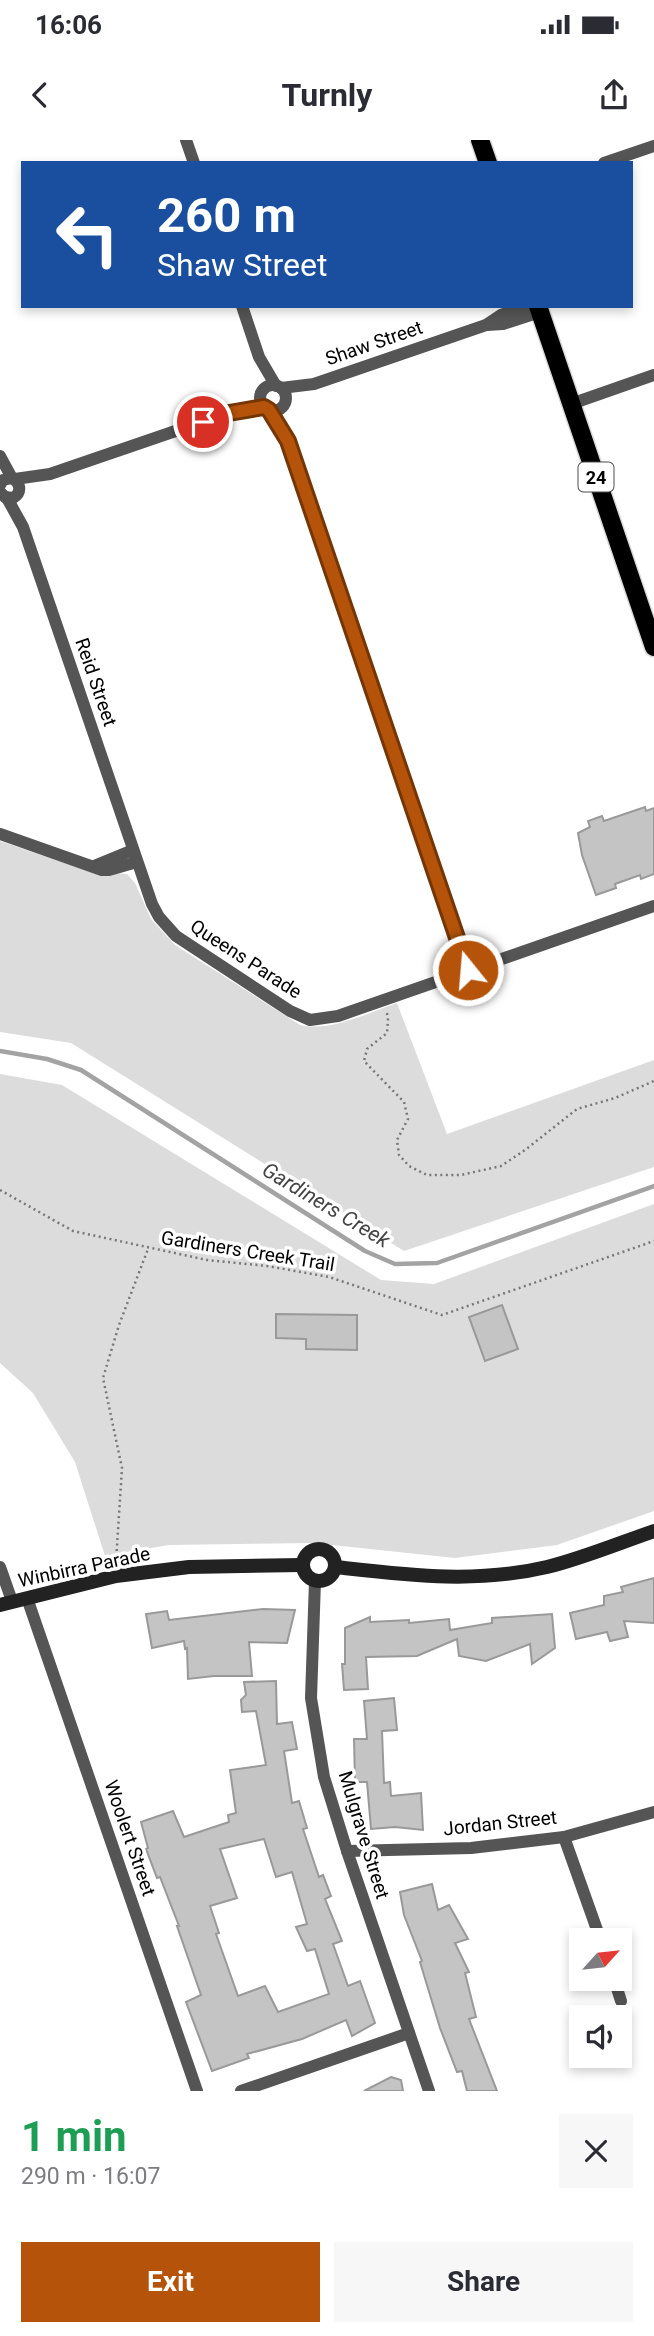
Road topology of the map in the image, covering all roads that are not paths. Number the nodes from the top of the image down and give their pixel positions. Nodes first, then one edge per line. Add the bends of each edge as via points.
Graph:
1 (186, 140) edge
2 (480, 140) edge
3 (654, 146) edge
4 (193, 161) edge
5 (487, 161) edge
6 (610, 161) edge
7 (243, 308) edge
8 (535, 308) edge
9 (259, 357) junction
10 (654, 375) edge
11 (314, 384) junction
12 (279, 387) junction
13 (264, 401) junction
14 (284, 403) junction
15 (571, 404) junction
16 (288, 441) junction
17 (0, 456) edge
18 (7, 488) edge
19 (654, 647) edge
20 (0, 834) edge
21 (135, 856) junction
22 (654, 906) edge
23 (468, 970) junction
24 (654, 1531) edge
25 (302, 1565) junction
26 (0, 1567) edge
27 (335, 1567) junction
28 (315, 1581) junction
29 (13, 1601) edge
30 (654, 1812) edge
31 (565, 1837) junction
32 (347, 1851) junction
33 (596, 1928) edge
34 (618, 1992) edge
35 (621, 2001) dead end
36 (409, 2033) junction
37 (197, 2091) edge
38 (241, 2091) edge
39 (429, 2091) edge

1 - 4 street
2 - 5 main road
3 - 6 street
7 - 9 street
8 - 11 street, Shaw Street via 503,324 486,325
8 - 15 main road, 24
9 - 12 street
9 - 13 street
10 - 15 street
11 - 12 street, Shaw Street
11 - 14 street, Shaw Street
12 - 13 street via 268,386
12 - 14 street via 285,394
13 - 14 street via 277,410
13 - 16 street
13 - 18 street
14 - 16 street
15 - 19 main road, 24
16 - 23 street
17 - 18 street, Reid Street
18 - 21 street, Reid Street
20 - 21 street via 102,870
21 - 23 street, Queens Parade via 152,905 176,936 300,1017 319,1020
22 - 23 street, Queens Parade
24 - 27 street via 548,1567 484,1577 432,1578
25 - 27 street via 306,1554 316,1549 328,1551
25 - 28 street
25 - 29 street, Winbirra Parade via 189,1567 116,1576
26 - 29 street, Woolert Street
27 - 28 street via 330,1577
28 - 32 street, Mulgrave Street via 311,1698 324,1777
29 - 37 street, Woolert Street
30 - 31 street, Jordan Street
31 - 32 street, Jordan Street via 471,1848
31 - 33 street
32 - 36 street, Mulgrave Street
34 - 35 street
36 - 38 street
36 - 39 street, Mulgrave Street

